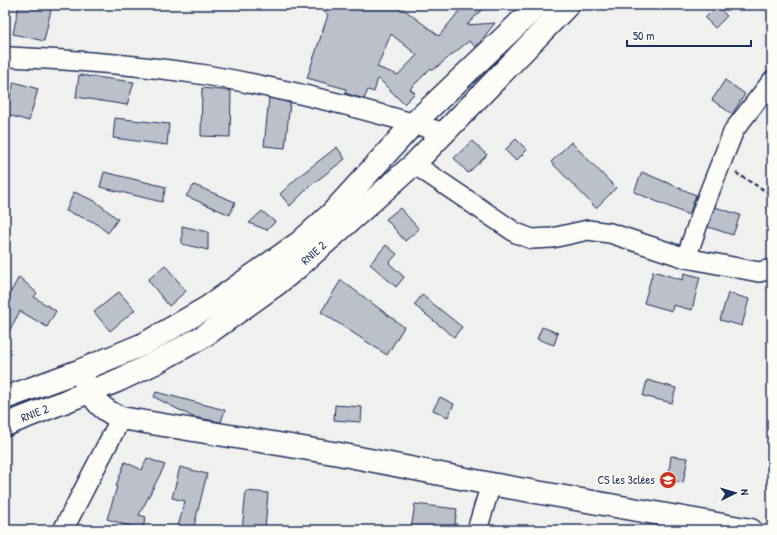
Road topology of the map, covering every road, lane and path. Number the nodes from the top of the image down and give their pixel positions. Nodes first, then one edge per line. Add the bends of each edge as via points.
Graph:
1 (538, 5) edge
2 (568, 5) edge
3 (5, 59) edge
4 (772, 81) edge
5 (414, 123) junction
6 (445, 133) junction
7 (720, 163) junction
8 (414, 164) junction
9 (772, 195) edge
10 (686, 258) junction
11 (772, 269) edge
12 (79, 372) junction
13 (90, 392) junction
14 (5, 398) edge
15 (121, 418) junction
16 (5, 425) edge
17 (491, 484) junction
18 (63, 530) edge
19 (477, 530) edge
20 (751, 530) edge

1 - 5 main road, RNIE 2 / RNIE 2
2 - 6 main road, RNIE 2 / RNIE 2
3 - 5 street via 10,57 99,62 206,75 300,93
4 - 7 street via 734,130
5 - 6 street
5 - 12 main road, RNIE 2 / RNIE 2 via 331,214 300,242 208,308 144,344
6 - 8 main road, RNIE 2 / RNIE 2
7 - 9 path
7 - 10 street
8 - 10 street via 516,233 532,239 552,238 588,230 610,233
8 - 13 main road, RNIE 2 / RNIE 2 via 298,267 230,318 204,336 153,364
10 - 11 street via 759,272
12 - 13 main road
12 - 14 main road, RNIE 2 / RNIE 2
13 - 15 main road via 101,408
13 - 16 main road, RNIE 2 / RNIE 2
15 - 17 main road via 339,454
15 - 18 street
17 - 19 street
17 - 20 main road

